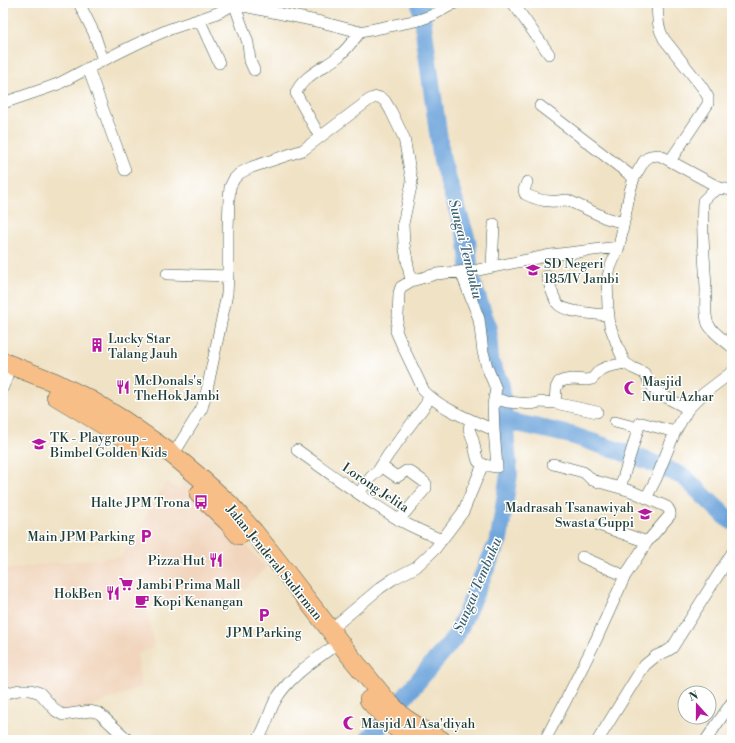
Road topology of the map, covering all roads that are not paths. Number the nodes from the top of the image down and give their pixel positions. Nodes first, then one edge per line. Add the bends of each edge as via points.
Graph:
1 (79, 3) edge
2 (455, 3) edge
3 (513, 3) edge
4 (657, 3) edge
5 (234, 4) edge
6 (199, 19) junction
7 (360, 32) junction
8 (549, 54) dead end
9 (103, 60) junction
10 (219, 63) dead end
11 (88, 68) junction
12 (254, 70) dead end
13 (3, 103) edge
14 (540, 106) dead end
15 (320, 137) junction
16 (670, 161) junction
17 (125, 170) dead end
18 (634, 178) junction
19 (527, 182) dead end
20 (720, 188) junction
21 (732, 190) edge
22 (624, 223) junction
23 (494, 224) dead end
24 (619, 247) junction
25 (492, 267) junction
26 (468, 271) junction
27 (167, 274) dead end
28 (228, 276) junction
29 (547, 276) dead end
30 (411, 280) junction
31 (609, 316) junction
32 (732, 347) edge
33 (625, 363) junction
34 (732, 372) edge
35 (4, 375) edge
36 (429, 396) junction
37 (500, 400) junction
38 (555, 403) junction
39 (688, 409) junction
40 (597, 412) dead end
41 (471, 420) junction
42 (615, 422) dead end
43 (119, 426) junction
44 (638, 428) junction
45 (494, 430) junction
46 (675, 432) junction
47 (297, 450) dead end
48 (173, 455) junction
49 (483, 464) junction
50 (553, 464) dead end
51 (382, 466) junction
52 (620, 488) junction
53 (359, 493) junction
54 (646, 498) junction
55 (399, 520) junction
56 (599, 525) dead end
57 (646, 542) junction
58 (439, 544) junction
59 (732, 553) edge
60 (582, 557) dead end
61 (625, 576) junction
62 (330, 630) junction
63 (330, 649) junction
64 (3, 694) edge
65 (732, 702) edge
66 (381, 704) junction
67 (400, 723) junction
68 (128, 740) edge
69 (257, 740) edge
70 (414, 740) edge
71 (441, 740) edge
72 (545, 740) edge
73 (598, 740) edge
74 (706, 740) edge

1 - 9 street via 94,33
2 - 7 street via 419,20
3 - 8 street
4 - 16 street via 660,32 708,97 708,104
5 - 6 street
5 - 7 street
5 - 12 street via 248,43
6 - 9 street via 164,31
6 - 10 street
7 - 15 street via 342,53 298,87 298,100
9 - 11 street
11 - 13 street via 58,84
11 - 17 street
14 - 18 street
15 - 28 street via 303,150 240,173 234,179 229,199
15 - 30 street via 373,98 385,101 404,138 412,182 403,224
16 - 18 street via 659,156 650,156
16 - 20 street
18 - 22 street
19 - 22 street via 525,194 533,198 567,200 606,218
20 - 21 street
20 - 32 street via 703,201 706,315 712,330
22 - 24 street
23 - 25 street
24 - 25 street via 551,255
24 - 31 street via 607,280
25 - 26 street
26 - 30 street via 436,274
26 - 37 street via 485,359
27 - 28 street
28 - 48 street via 215,354 202,408
29 - 31 street via 558,305 573,311
30 - 36 street via 401,287 399,293 396,331 424,391
31 - 33 street via 610,326
33 - 38 street via 600,370 592,379 559,382
33 - 39 street via 644,373 662,395
34 - 39 street
35 - 43 highway, Jalan Jenderal Sudirman
36 - 41 street
36 - 51 street
37 - 38 street via 532,404
37 - 45 street via 494,404
38 - 40 street
39 - 46 street
41 - 45 street
41 - 49 street via 468,429 478,461
42 - 44 street
43 - 48 highway, Jalan Jenderal Sudirman
43 - 63 highway, Jalan Jenderal Sudirman via 169,466 228,522 281,584
44 - 46 street via 642,423
44 - 52 street
45 - 49 street via 497,467
46 - 54 street
47 - 53 street, Lorong Jelita
48 - 62 highway, Jalan Jenderal Sudirman via 238,514
49 - 58 street via 462,512
50 - 52 street via 583,472 592,480
51 - 53 street
51 - 55 street via 397,477 408,471 426,484 426,488
52 - 54 street
53 - 55 street, Lorong Jelita
54 - 57 street via 667,507 670,512
55 - 58 street, Lorong Jelita via 418,529
56 - 57 street
57 - 61 street
58 - 62 street via 416,567 392,579
59 - 73 street via 672,648 646,664
60 - 61 street
61 - 72 street
62 - 66 highway, Jalan Jenderal Sudirman
63 - 66 highway, Jalan Jenderal Sudirman
63 - 69 street via 283,689 273,704
64 - 68 street via 31,690 40,693 63,715 90,711 99,713
65 - 74 street
66 - 67 highway, Jalan Jenderal Sudirman
67 - 70 highway, Jalan Jenderal Sudirman
67 - 71 highway, Jalan Jenderal Sudirman

